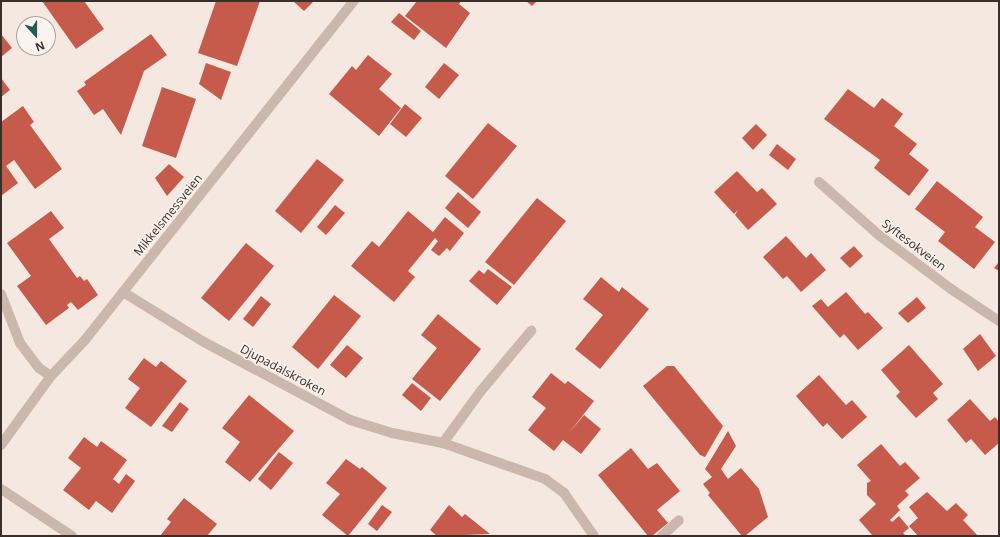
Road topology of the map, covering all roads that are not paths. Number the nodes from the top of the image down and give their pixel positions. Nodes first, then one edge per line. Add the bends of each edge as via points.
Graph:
1 (354, 1) edge
2 (819, 182) dead end
3 (123, 292) junction
4 (1, 294) edge
5 (999, 321) edge
6 (531, 331) dead end
7 (51, 376) junction
8 (443, 444) junction
9 (1, 445) edge
10 (1, 489) edge
11 (679, 520) dead end
12 (72, 536) edge
13 (594, 536) edge
14 (662, 536) edge

1 - 3 street, Mikkelsmessveien
2 - 5 street, Syftesokveien via 880,236
3 - 7 street, Mikkelsmessveien via 85,340
3 - 8 street, Djupadalskroken via 204,342 350,420
4 - 7 street via 20,343 39,368
6 - 8 street via 480,392
7 - 9 street, Mikkelsmessveien
8 - 13 street, Djupadalskroken via 545,479 564,493
10 - 12 street
11 - 14 street

